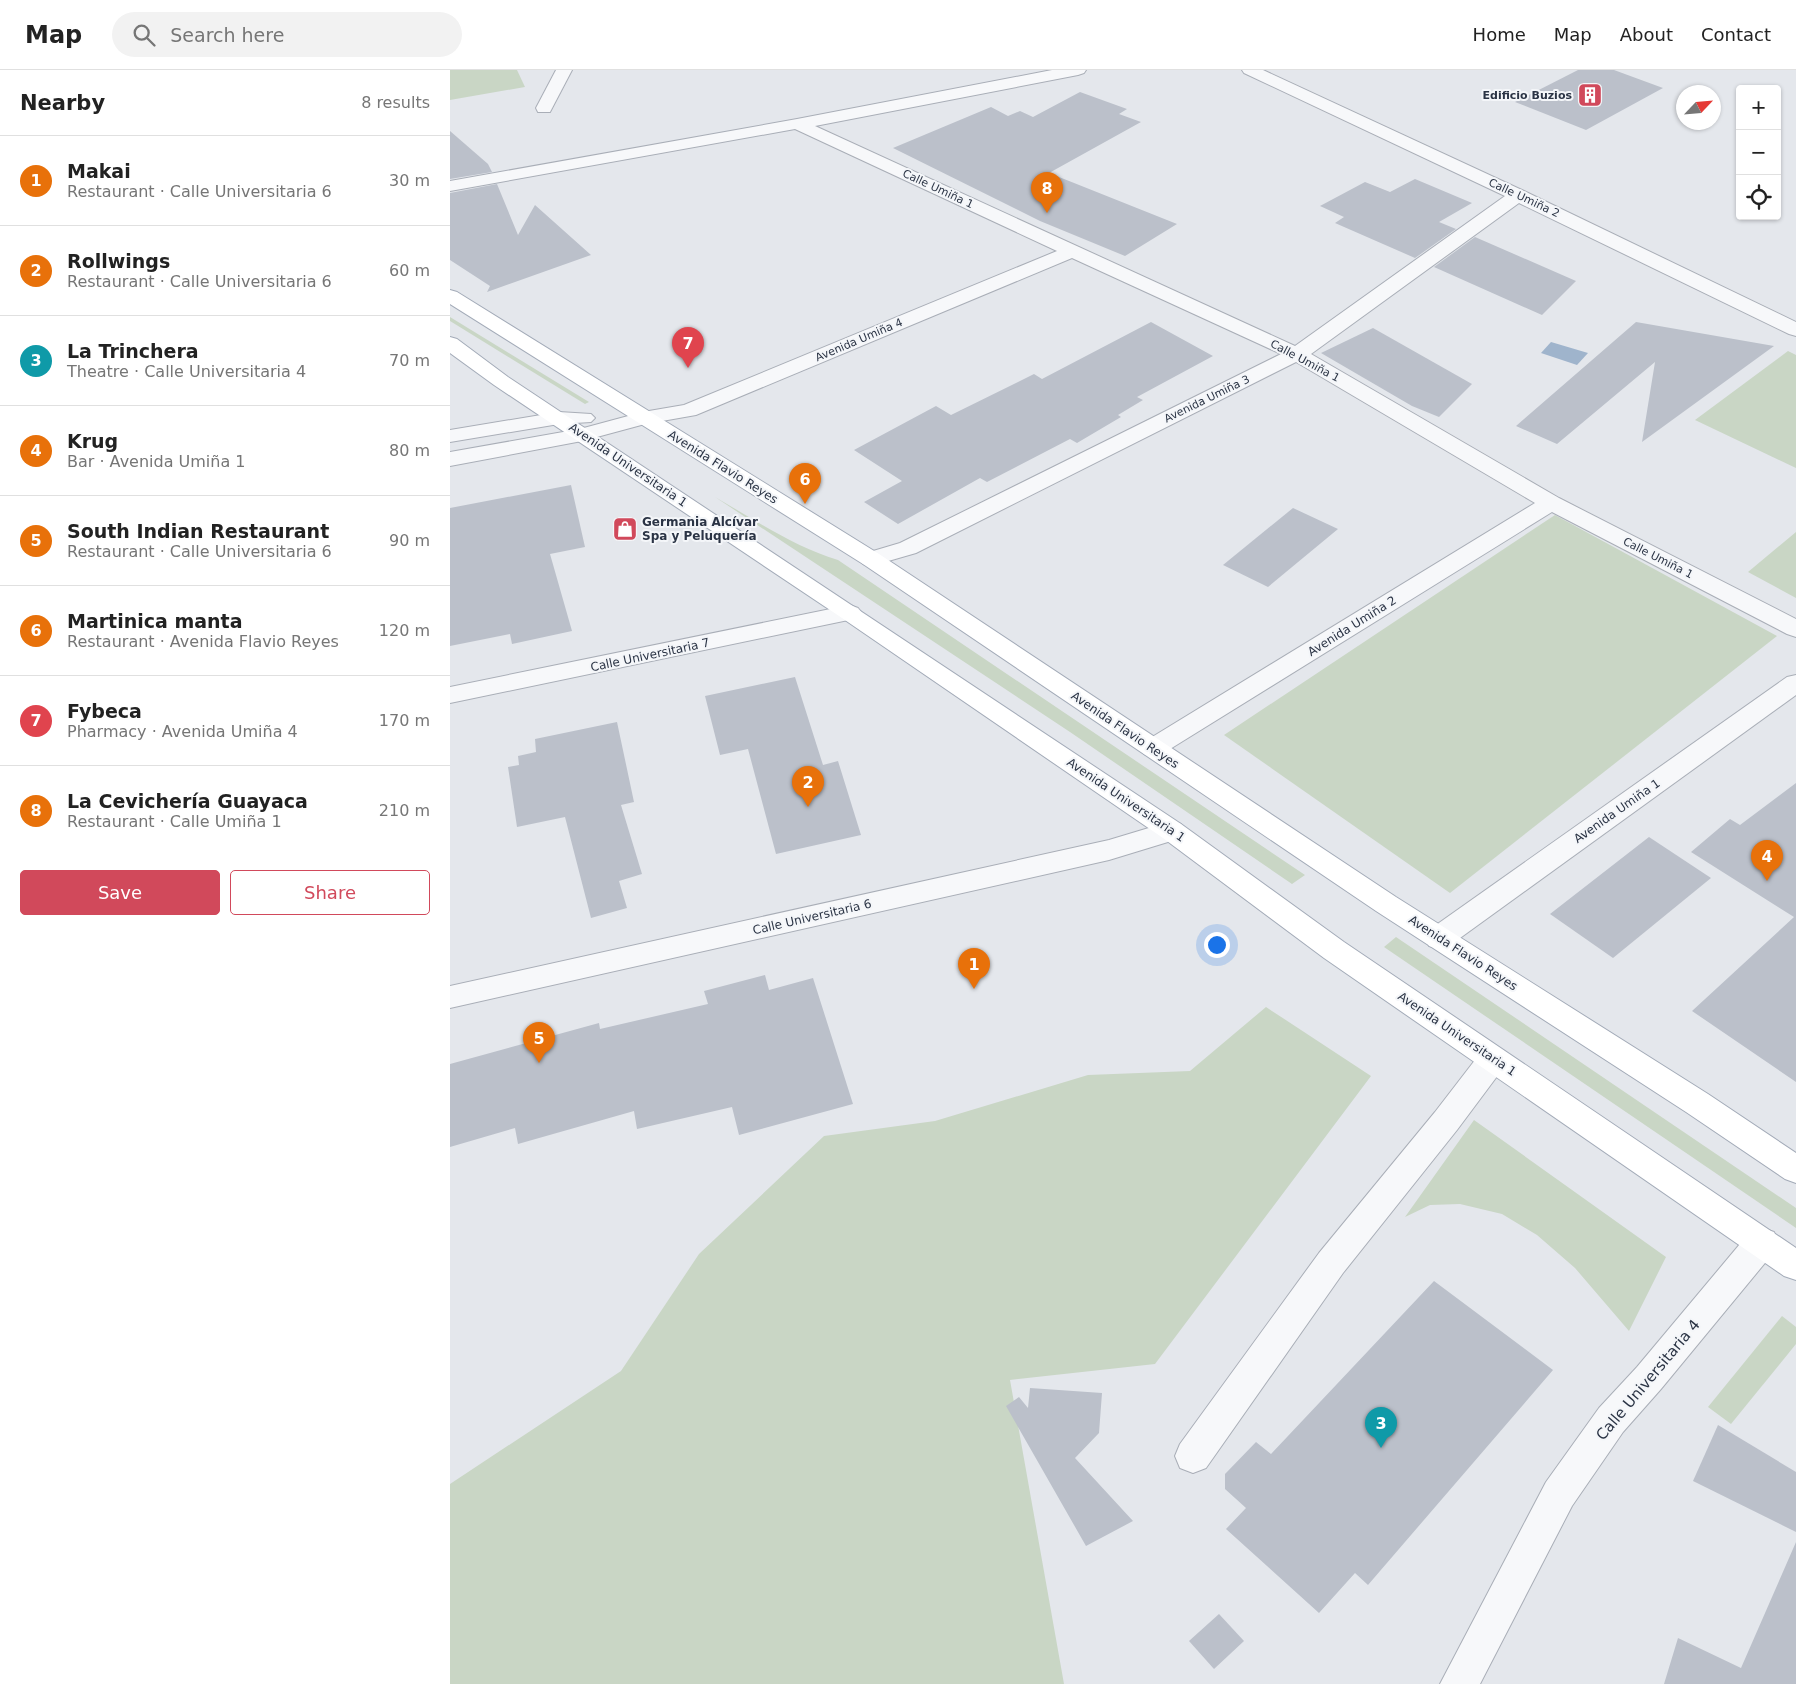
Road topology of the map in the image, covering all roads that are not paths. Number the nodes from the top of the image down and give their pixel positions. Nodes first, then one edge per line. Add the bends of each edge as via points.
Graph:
1 (564, 70) edge
2 (1078, 70) edge
3 (1250, 70) edge
4 (544, 108) dead end
5 (797, 124) junction
6 (450, 186) edge
7 (1518, 195) junction
8 (1072, 251) junction
9 (450, 296) edge
10 (1796, 330) edge
11 (450, 343) edge
12 (1296, 354) junction
13 (559, 418) junction
14 (643, 418) junction
15 (582, 435) junction
16 (450, 436) edge
17 (450, 460) edge
18 (1551, 503) junction
19 (871, 558) junction
20 (850, 613) junction
21 (1796, 629) edge
22 (1796, 683) edge
23 (450, 694) edge
24 (1152, 748) junction
25 (1172, 831) junction
26 (1439, 938) junction
27 (450, 997) edge
28 (1493, 1059) junction
29 (1796, 1170) edge
30 (1762, 1242) junction
31 (1796, 1266) edge
32 (1193, 1456) dead end
33 (1459, 1684) edge

1 - 4 street
2 - 5 street
3 - 7 street, Calle Umiña 2
5 - 6 street
5 - 8 street, Calle Umiña 1
7 - 10 street, Calle Umiña 2
7 - 12 street, Avenida Umiña 3
8 - 12 street, Calle Umiña 1
8 - 14 street, Avenida Umiña 4 via 689,411
9 - 14 main road, Avenida Flavio Reyes
11 - 13 main road, Avenida Universitaria 1
12 - 18 street, Calle Umiña 1
12 - 19 street, Avenida Umiña 3 via 908,548
13 - 14 street
13 - 15 main road, Avenida Universitaria 1
13 - 16 street
14 - 15 street
14 - 19 main road, Avenida Flavio Reyes
15 - 17 street
15 - 20 main road, Avenida Universitaria 1
18 - 21 street, Calle Umiña 1
18 - 24 street, Avenida Umiña 2
19 - 24 main road, Avenida Flavio Reyes
20 - 23 street, Calle Universitaria 7
20 - 25 main road, Avenida Universitaria 1
22 - 26 street, Avenida Umiña 1
24 - 26 main road, Avenida Flavio Reyes
25 - 27 street, Calle Universitaria 6 via 1109,850
25 - 28 main road, Avenida Universitaria 1 via 1334,950
26 - 29 main road, Avenida Flavio Reyes via 1697,1102
28 - 30 main road, Avenida Universitaria 1
28 - 32 street via 1331,1263
30 - 31 main road, Avenida Universitaria 1
30 - 33 street, Calle Universitaria 4 via 1611,1420 1559,1494

